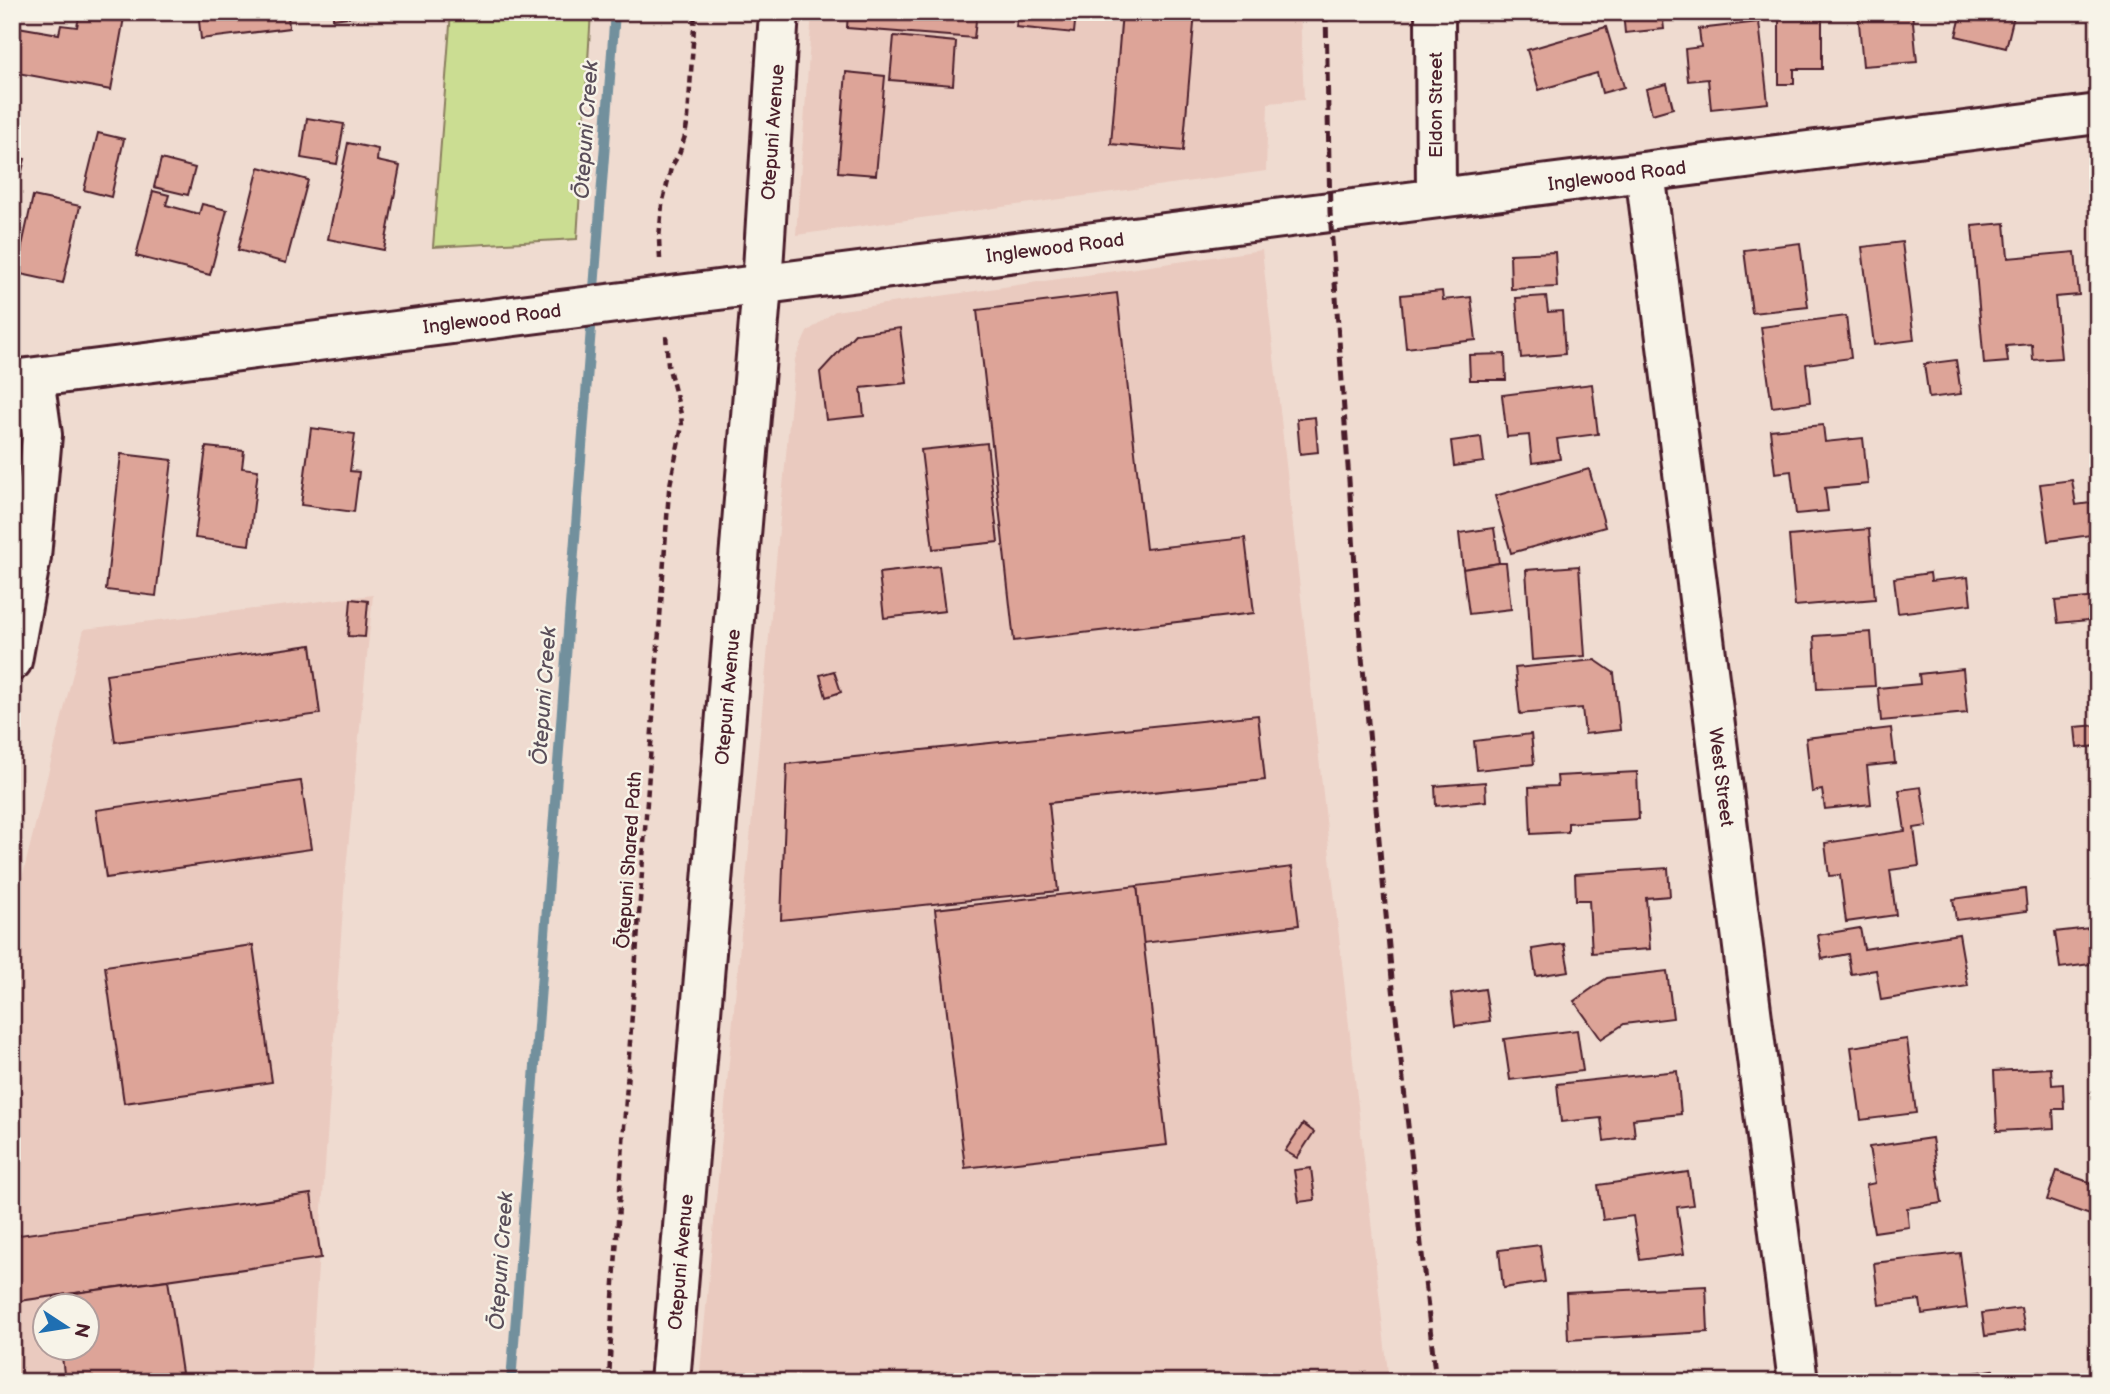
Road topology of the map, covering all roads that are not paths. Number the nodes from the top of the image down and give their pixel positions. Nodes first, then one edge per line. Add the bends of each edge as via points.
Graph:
1 (779, 12) edge
2 (1435, 12) edge
3 (2098, 114) edge
4 (1646, 172) junction
5 (1437, 198) junction
6 (762, 285) junction
7 (23, 379) edge
8 (12, 661) edge
9 (670, 1382) edge
10 (1798, 1382) edge

1 - 6 street, Otepuni Avenue
2 - 5 street, Eldon Street
3 - 4 street, Inglewood Road
4 - 5 street, Inglewood Road
4 - 10 street, West Street
5 - 6 street, Inglewood Road
6 - 7 street, Inglewood Road
6 - 9 street, Otepuni Avenue
7 - 8 street via 42,435 31,557

